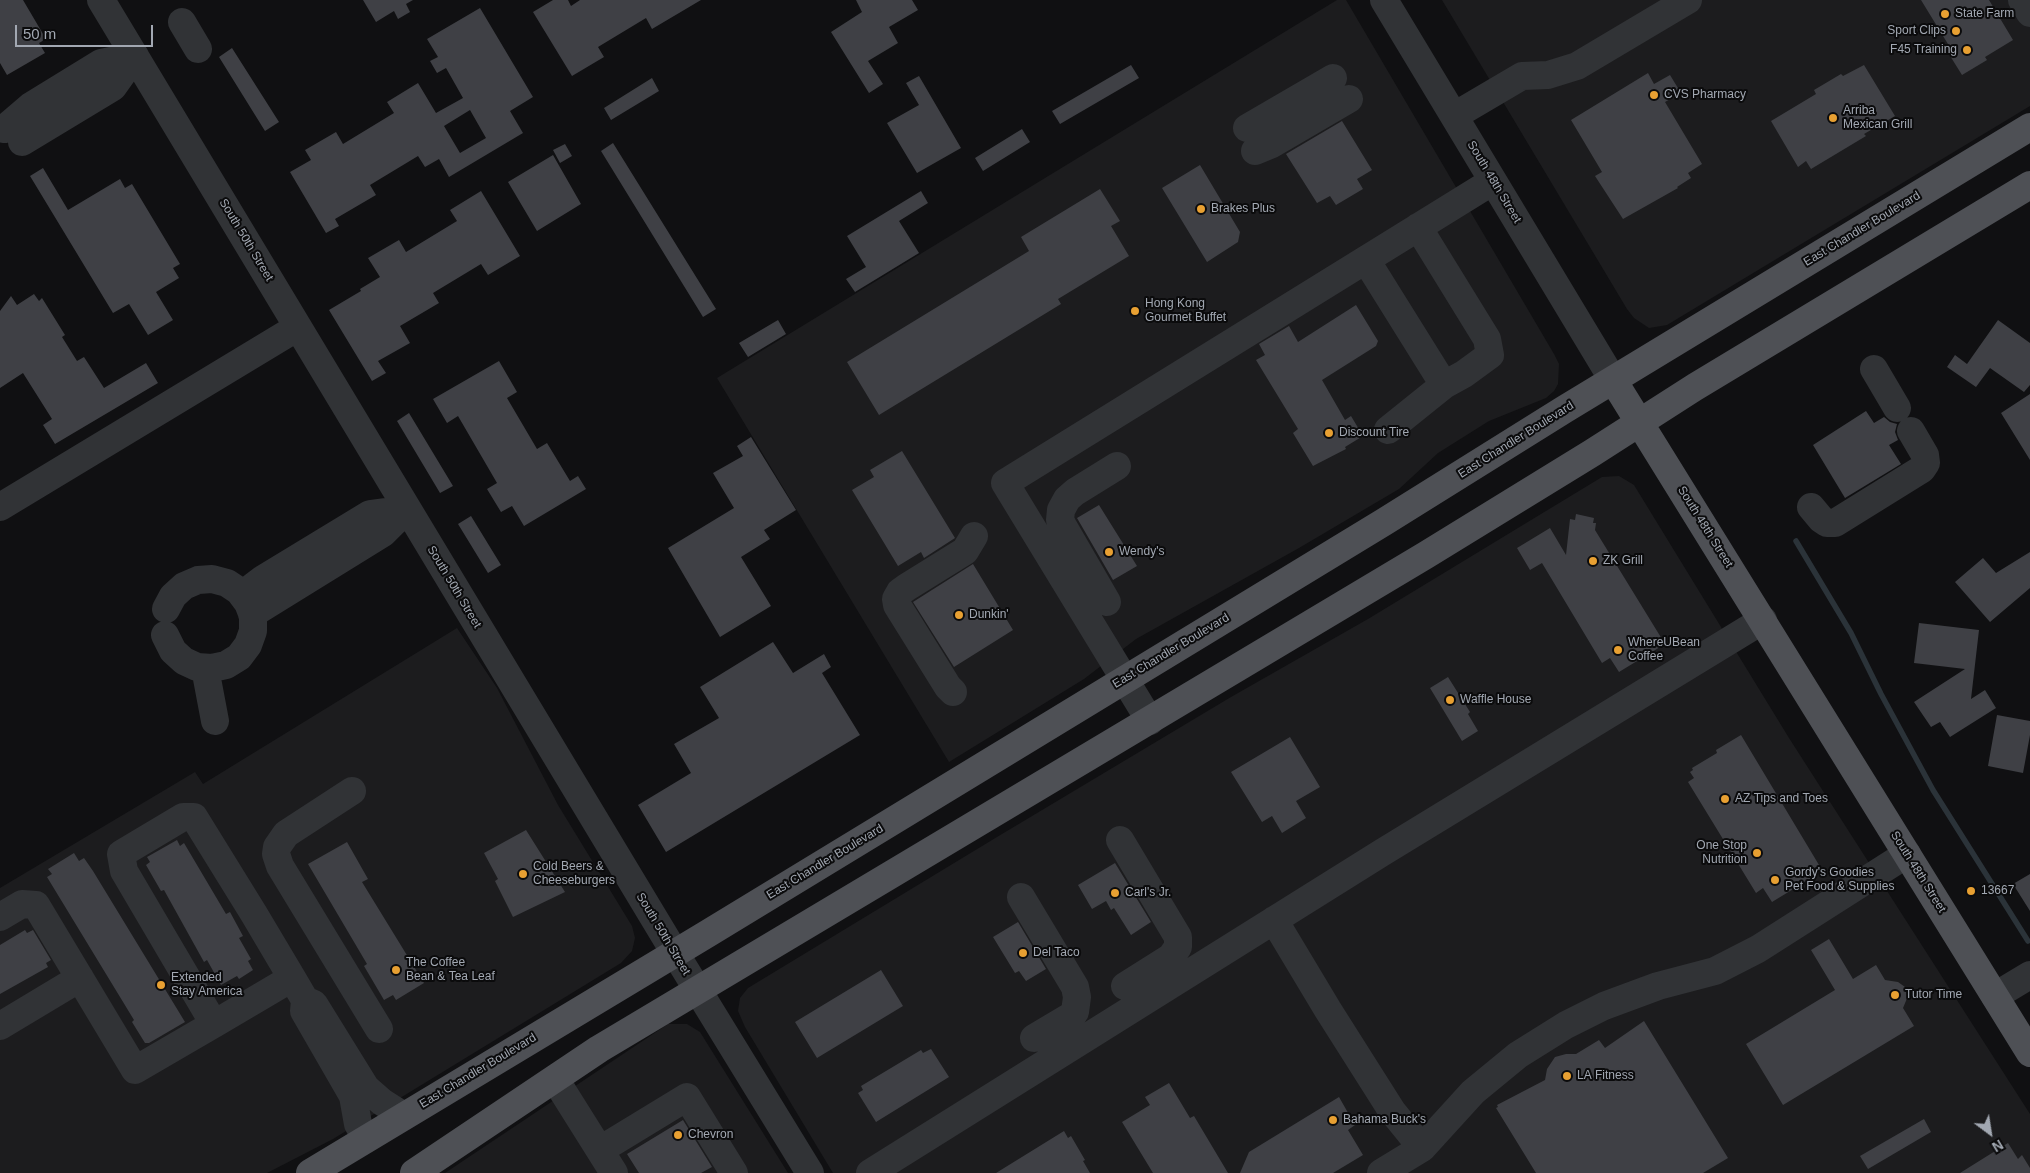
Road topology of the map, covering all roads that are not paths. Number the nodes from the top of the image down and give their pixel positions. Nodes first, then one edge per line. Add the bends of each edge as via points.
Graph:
1 (101, 0) edge
2 (1384, 0) edge
3 (1688, 0) edge
4 (2022, 0) edge
5 (2030, 12) edge
6 (182, 22) dead end
7 (198, 49) dead end
8 (135, 56) junction
9 (1342, 89) dead end
10 (1454, 116) junction
11 (2030, 127) edge
12 (13, 136) dead end
13 (1251, 141) dead end
14 (1493, 181) junction
15 (2030, 185) edge
16 (1418, 227) junction
17 (1366, 260) junction
18 (298, 327) junction
19 (1874, 370) dead end
20 (1613, 380) junction
21 (1444, 385) junction
22 (1897, 408) dead end
23 (1640, 422) junction
24 (1388, 430) dead end
25 (1911, 431) dead end
26 (1118, 466) dead end
27 (0, 507) edge
28 (1811, 507) dead end
29 (407, 509) junction
30 (974, 536) dead end
31 (1107, 602) dead end
32 (247, 604) junction
33 (1763, 620) junction
34 (205, 668) junction
35 (1125, 679) junction
36 (953, 692) dead end
37 (1150, 721) junction
38 (215, 722) dead end
39 (352, 791) dead end
40 (1120, 840) dead end
41 (1907, 854) junction
42 (1021, 897) dead end
43 (0, 917) edge
44 (1274, 920) junction
45 (674, 953) junction
46 (2030, 975) edge
47 (80, 978) junction
48 (1125, 986) dead end
49 (298, 989) junction
50 (697, 990) junction
51 (1996, 996) junction
52 (214, 1024) junction
53 (0, 1026) edge
54 (384, 1026) dead end
55 (1034, 1038) dead end
56 (331, 1044) junction
57 (2030, 1053) edge
58 (555, 1078) junction
59 (404, 1116) junction
60 (366, 1139) junction
61 (1422, 1148) junction
62 (600, 1150) junction
63 (310, 1173) edge
64 (414, 1173) edge
65 (614, 1173) edge
66 (734, 1173) edge
67 (810, 1173) edge
68 (870, 1173) edge
69 (1381, 1173) edge

1 - 8 street, South 50th Street
2 - 10 street, South 48th Street
3 - 10 street via 1577,66 1548,75 1522,76
4 - 5 street
6 - 7 street
8 - 12 street via 113,87
8 - 18 street, South 50th Street
9 - 13 street via 1272,144
10 - 14 street, South 48th Street
11 - 20 main road, East Chandler Boulevard
14 - 16 street
14 - 20 street, South 48th Street
15 - 23 main road
16 - 17 street
16 - 21 street via 1487,339 1490,356
17 - 21 street
17 - 35 street via 1005,483
18 - 27 street
18 - 29 street, South 50th Street
19 - 22 street
20 - 23 main road, South 48th Street
20 - 35 main road, East Chandler Boulevard
21 - 24 street
23 - 33 main road, South 48th Street
23 - 37 main road
25 - 28 street via 1925,454 1926,463 1922,469 1835,523 1821,519
26 - 31 street via 1067,499 1060,520
29 - 32 street via 383,533 329,553
29 - 45 street, South 50th Street
30 - 36 street via 966,551 907,587 896,599
32 - 34 street via 252,631 248,645 226,665
32 - 34 street via 227,583 212,579 184,586 173,596 166,622 173,651 184,661
33 - 41 main road, South 48th Street
33 - 44 street
34 - 38 street
35 - 37 street
35 - 45 main road, East Chandler Boulevard
37 - 50 main road
39 - 54 street via 283,838 276,847 276,854 280,866
40 - 48 street via 1178,937 1178,947 1170,957
41 - 51 main road, South 48th Street
41 - 61 street via 1758,949 1715,970 1658,986 1604,1006 1566,1025 1518,1055 1481,1086
42 - 55 street via 1078,997 1071,1016
43 - 47 street via 22,904 36,905
44 - 61 street via 1392,1111
44 - 68 street
45 - 50 street, South 50th Street
45 - 59 main road, East Chandler Boulevard
46 - 51 street
47 - 52 street via 135,1070
47 - 53 street
49 - 52 street
49 - 52 street via 194,817 184,817 121,854 124,871
49 - 56 street via 314,1004
50 - 58 main road
50 - 67 street, South 50th Street
51 - 57 main road, South 48th Street
56 - 59 street via 366,1088
56 - 60 street via 353,1096 358,1124
58 - 62 street
58 - 64 main road
59 - 60 main road, East Chandler Boulevard
60 - 63 main road, East Chandler Boulevard
61 - 69 street
62 - 65 street
62 - 66 street via 687,1097

